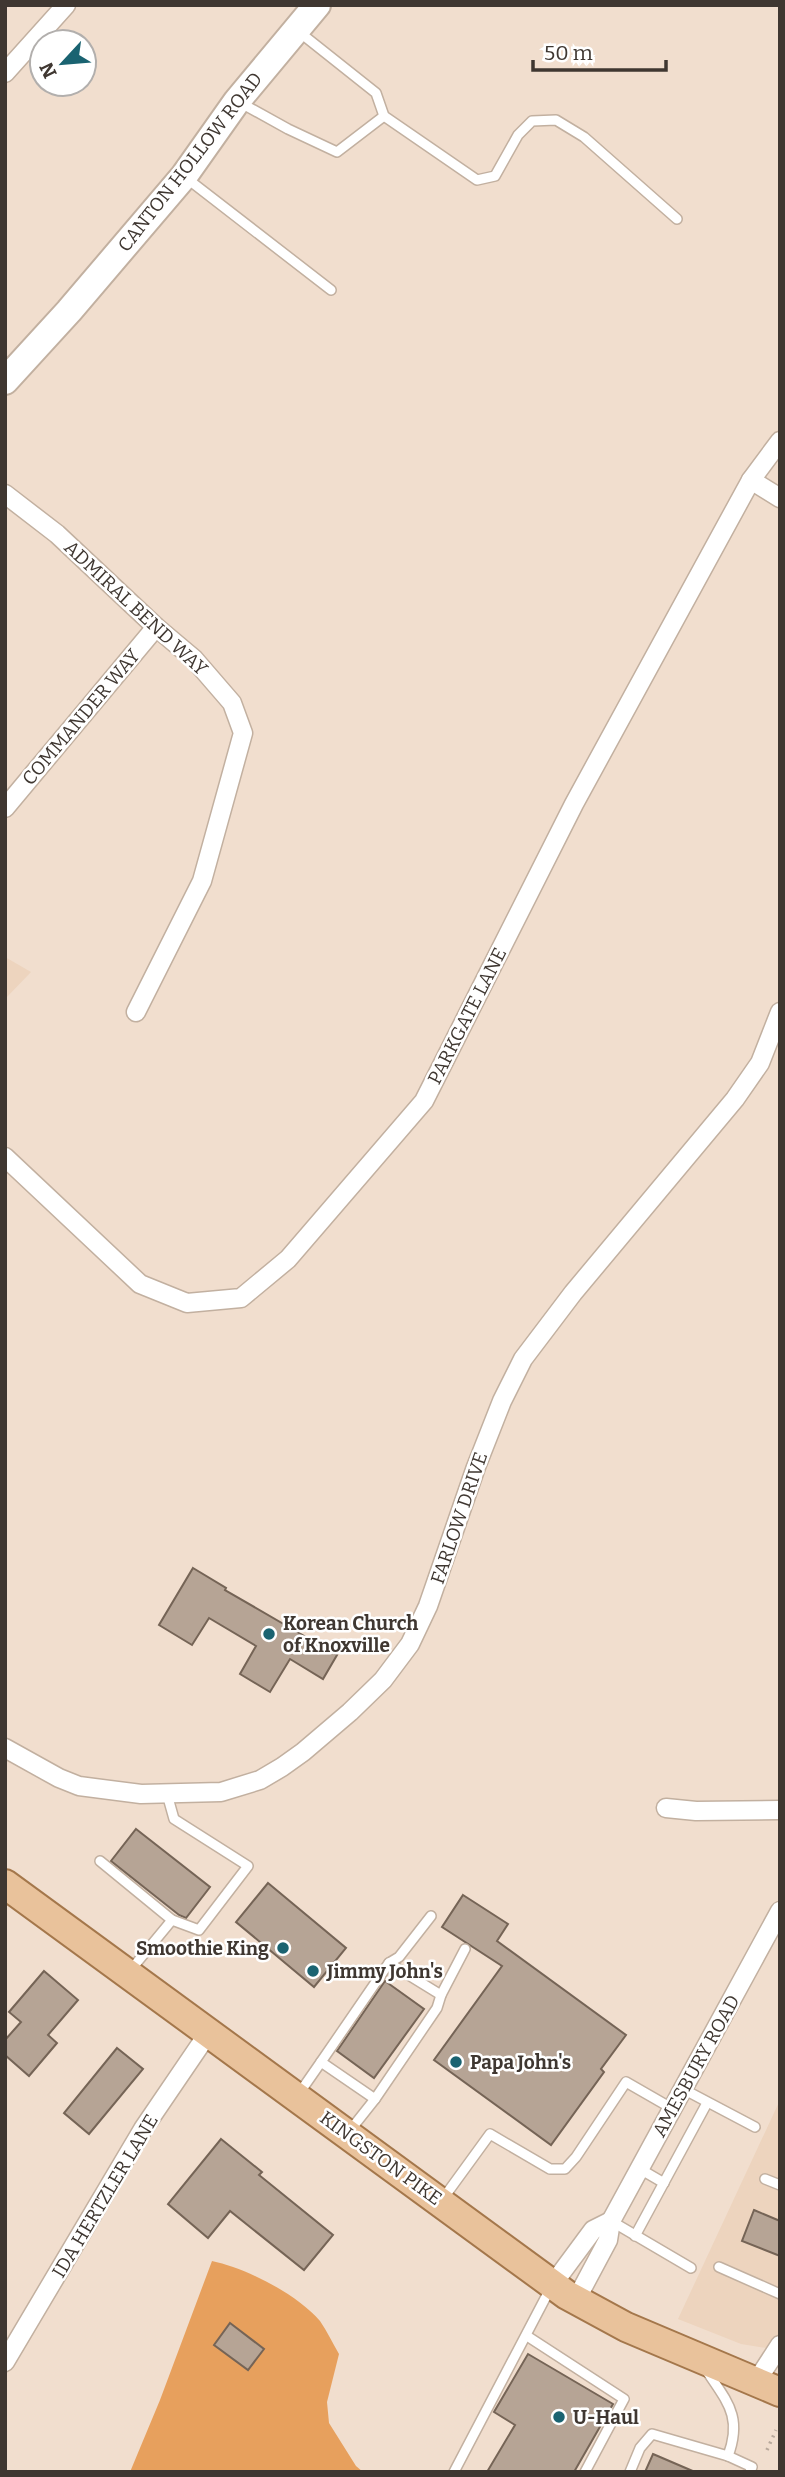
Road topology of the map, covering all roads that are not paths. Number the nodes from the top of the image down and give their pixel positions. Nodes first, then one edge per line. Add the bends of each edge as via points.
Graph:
1 (66, 5) edge
2 (317, 5) edge
3 (297, 30) junction
4 (5, 74) edge
5 (237, 101) junction
6 (384, 116) junction
7 (184, 176) junction
8 (677, 219) dead end
9 (331, 290) dead end
10 (5, 381) edge
11 (780, 441) edge
12 (751, 480) junction
13 (5, 494) edge
14 (780, 498) edge
15 (156, 627) junction
16 (5, 808) edge
17 (136, 1012) dead end
18 (780, 1012) edge
19 (5, 1157) edge
20 (5, 1748) edge
21 (167, 1794) junction
22 (666, 1808) dead end
23 (780, 1810) edge
24 (100, 1861) dead end
25 (5, 1884) edge
26 (780, 1911) edge
27 (431, 1916) dead end
28 (172, 1920) junction
29 (465, 1949) dead end
30 (389, 1963) junction
31 (128, 1974) junction
32 (441, 1995) junction
33 (209, 2032) junction
34 (321, 2062) junction
35 (683, 2089) junction
36 (297, 2096) junction
37 (375, 2099) junction
38 (708, 2103) junction
39 (673, 2109) junction
40 (755, 2127) dead end
41 (347, 2134) junction
42 (640, 2169) junction
43 (765, 2179) dead end
44 (664, 2183) junction
45 (780, 2185) edge
46 (441, 2203) junction
47 (611, 2221) junction
48 (635, 2235) junction
49 (719, 2267) dead end
50 (691, 2268) dead end
51 (553, 2284) junction
52 (780, 2294) edge
53 (576, 2300) junction
54 (527, 2336) junction
55 (780, 2345) edge
56 (698, 2357) junction
57 (5, 2362) edge
58 (768, 2387) edge
59 (728, 2456) junction
60 (454, 2472) edge
61 (585, 2472) edge
62 (630, 2472) edge
63 (750, 2472) edge

1 - 4 street
2 - 3 street, CANTON HOLLOW ROAD
3 - 5 street, CANTON HOLLOW ROAD
3 - 6 lane via 376,93
5 - 6 lane via 337,152
5 - 7 street, CANTON HOLLOW ROAD
6 - 8 lane via 477,180 495,176 518,135 532,121 556,120 583,137
7 - 9 lane
7 - 10 street, CANTON HOLLOW ROAD
11 - 12 street, PARKGATE LANE
12 - 14 street
12 - 19 street, PARKGATE LANE via 574,804 424,1101 288,1259 241,1297 187,1303 141,1284
13 - 15 street, ADMIRAL BEND WAY via 57,534
15 - 16 street, COMMANDER WAY
15 - 17 street, ADMIRAL BEND WAY via 194,659 232,703 243,733 202,881
18 - 21 street, FARLOW DRIVE via 760,1062 735,1099 564,1303 523,1359 476,1467 428,1605 410,1644 383,1680 303,1752 260,1780 221,1792
20 - 21 street, FARLOW DRIVE via 79,1786
21 - 28 lane via 174,1819 248,1866 199,1930
22 - 23 street
24 - 28 lane
25 - 31 main road, KINGSTON PIKE
26 - 35 street, AMESBURY ROAD
27 - 30 lane
28 - 31 lane
29 - 32 lane
30 - 32 lane
30 - 34 lane
31 - 33 main road, KINGSTON PIKE
32 - 37 lane via 437,2008
33 - 36 main road, KINGSTON PIKE
33 - 57 street, IDA HERTZLER LANE via 143,2129
34 - 36 lane
34 - 37 lane
35 - 38 lane
35 - 39 street, AMESBURY ROAD
36 - 41 main road, KINGSTON PIKE
37 - 41 lane
38 - 40 lane
38 - 44 lane
39 - 42 street, AMESBURY ROAD
39 - 46 lane via 626,2082 576,2157 558,2170 490,2134
41 - 46 main road, KINGSTON PIKE
42 - 44 lane
42 - 47 street, AMESBURY ROAD
43 - 45 lane
44 - 48 lane
46 - 51 main road, KINGSTON PIKE
47 - 48 lane
47 - 51 street, AMESBURY ROAD via 593,2230
47 - 53 street, AMESBURY ROAD via 608,2241
48 - 50 lane
49 - 52 lane
51 - 53 main road, KINGSTON PIKE
51 - 54 lane
53 - 56 main road, KINGSTON PIKE
54 - 60 lane
54 - 61 lane via 625,2399
55 - 58 street
56 - 58 main road, KINGSTON PIKE
56 - 59 lane via 735,2425
59 - 62 lane via 652,2434
59 - 63 lane via 752,2467

